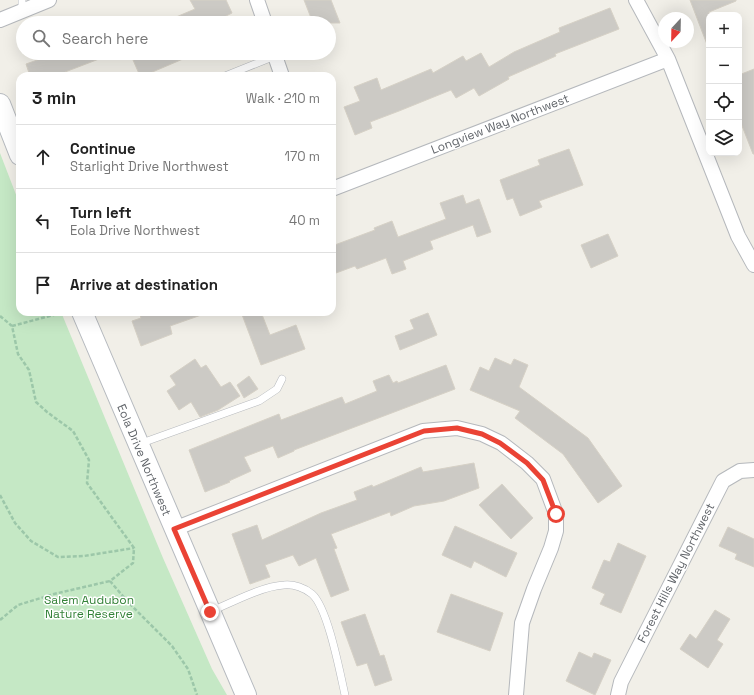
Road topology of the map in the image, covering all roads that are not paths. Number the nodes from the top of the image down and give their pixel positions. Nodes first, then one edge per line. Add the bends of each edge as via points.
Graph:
1 (49, 0) edge
2 (258, 0) edge
3 (636, 0) edge
4 (22, 5) edge
5 (263, 16) edge
6 (0, 20) edge
7 (668, 59) junction
8 (261, 60) edge
9 (276, 60) edge
10 (234, 72) edge
11 (281, 72) edge
12 (0, 104) edge
13 (16, 145) edge
14 (336, 184) edge
15 (754, 265) edge
16 (84, 316) edge
17 (282, 379) dead end
18 (138, 444) junction
19 (754, 470) edge
20 (174, 529) junction
21 (210, 612) junction
22 (246, 695) edge
23 (345, 695) edge
24 (516, 695) edge
25 (618, 695) edge

1 - 4 street
2 - 5 street
3 - 7 street
4 - 6 street
7 - 14 street, Longview Way Northwest
7 - 15 street via 738,236
8 - 10 lane
9 - 11 street
12 - 13 main road
16 - 18 main road, Eola Drive Northwest
17 - 18 lane via 277,388 259,401
18 - 20 main road, Eola Drive Northwest
19 - 25 street, Forest Hills Way Northwest via 740,471 723,481 621,682
20 - 21 main road, Eola Drive Northwest
20 - 24 street via 424,431 457,428 482,434 500,443 527,463 543,480 556,514 556,532 522,623
21 - 22 main road, Eola Drive Northwest
21 - 23 lane via 268,588 283,585 292,585 313,595 327,622

